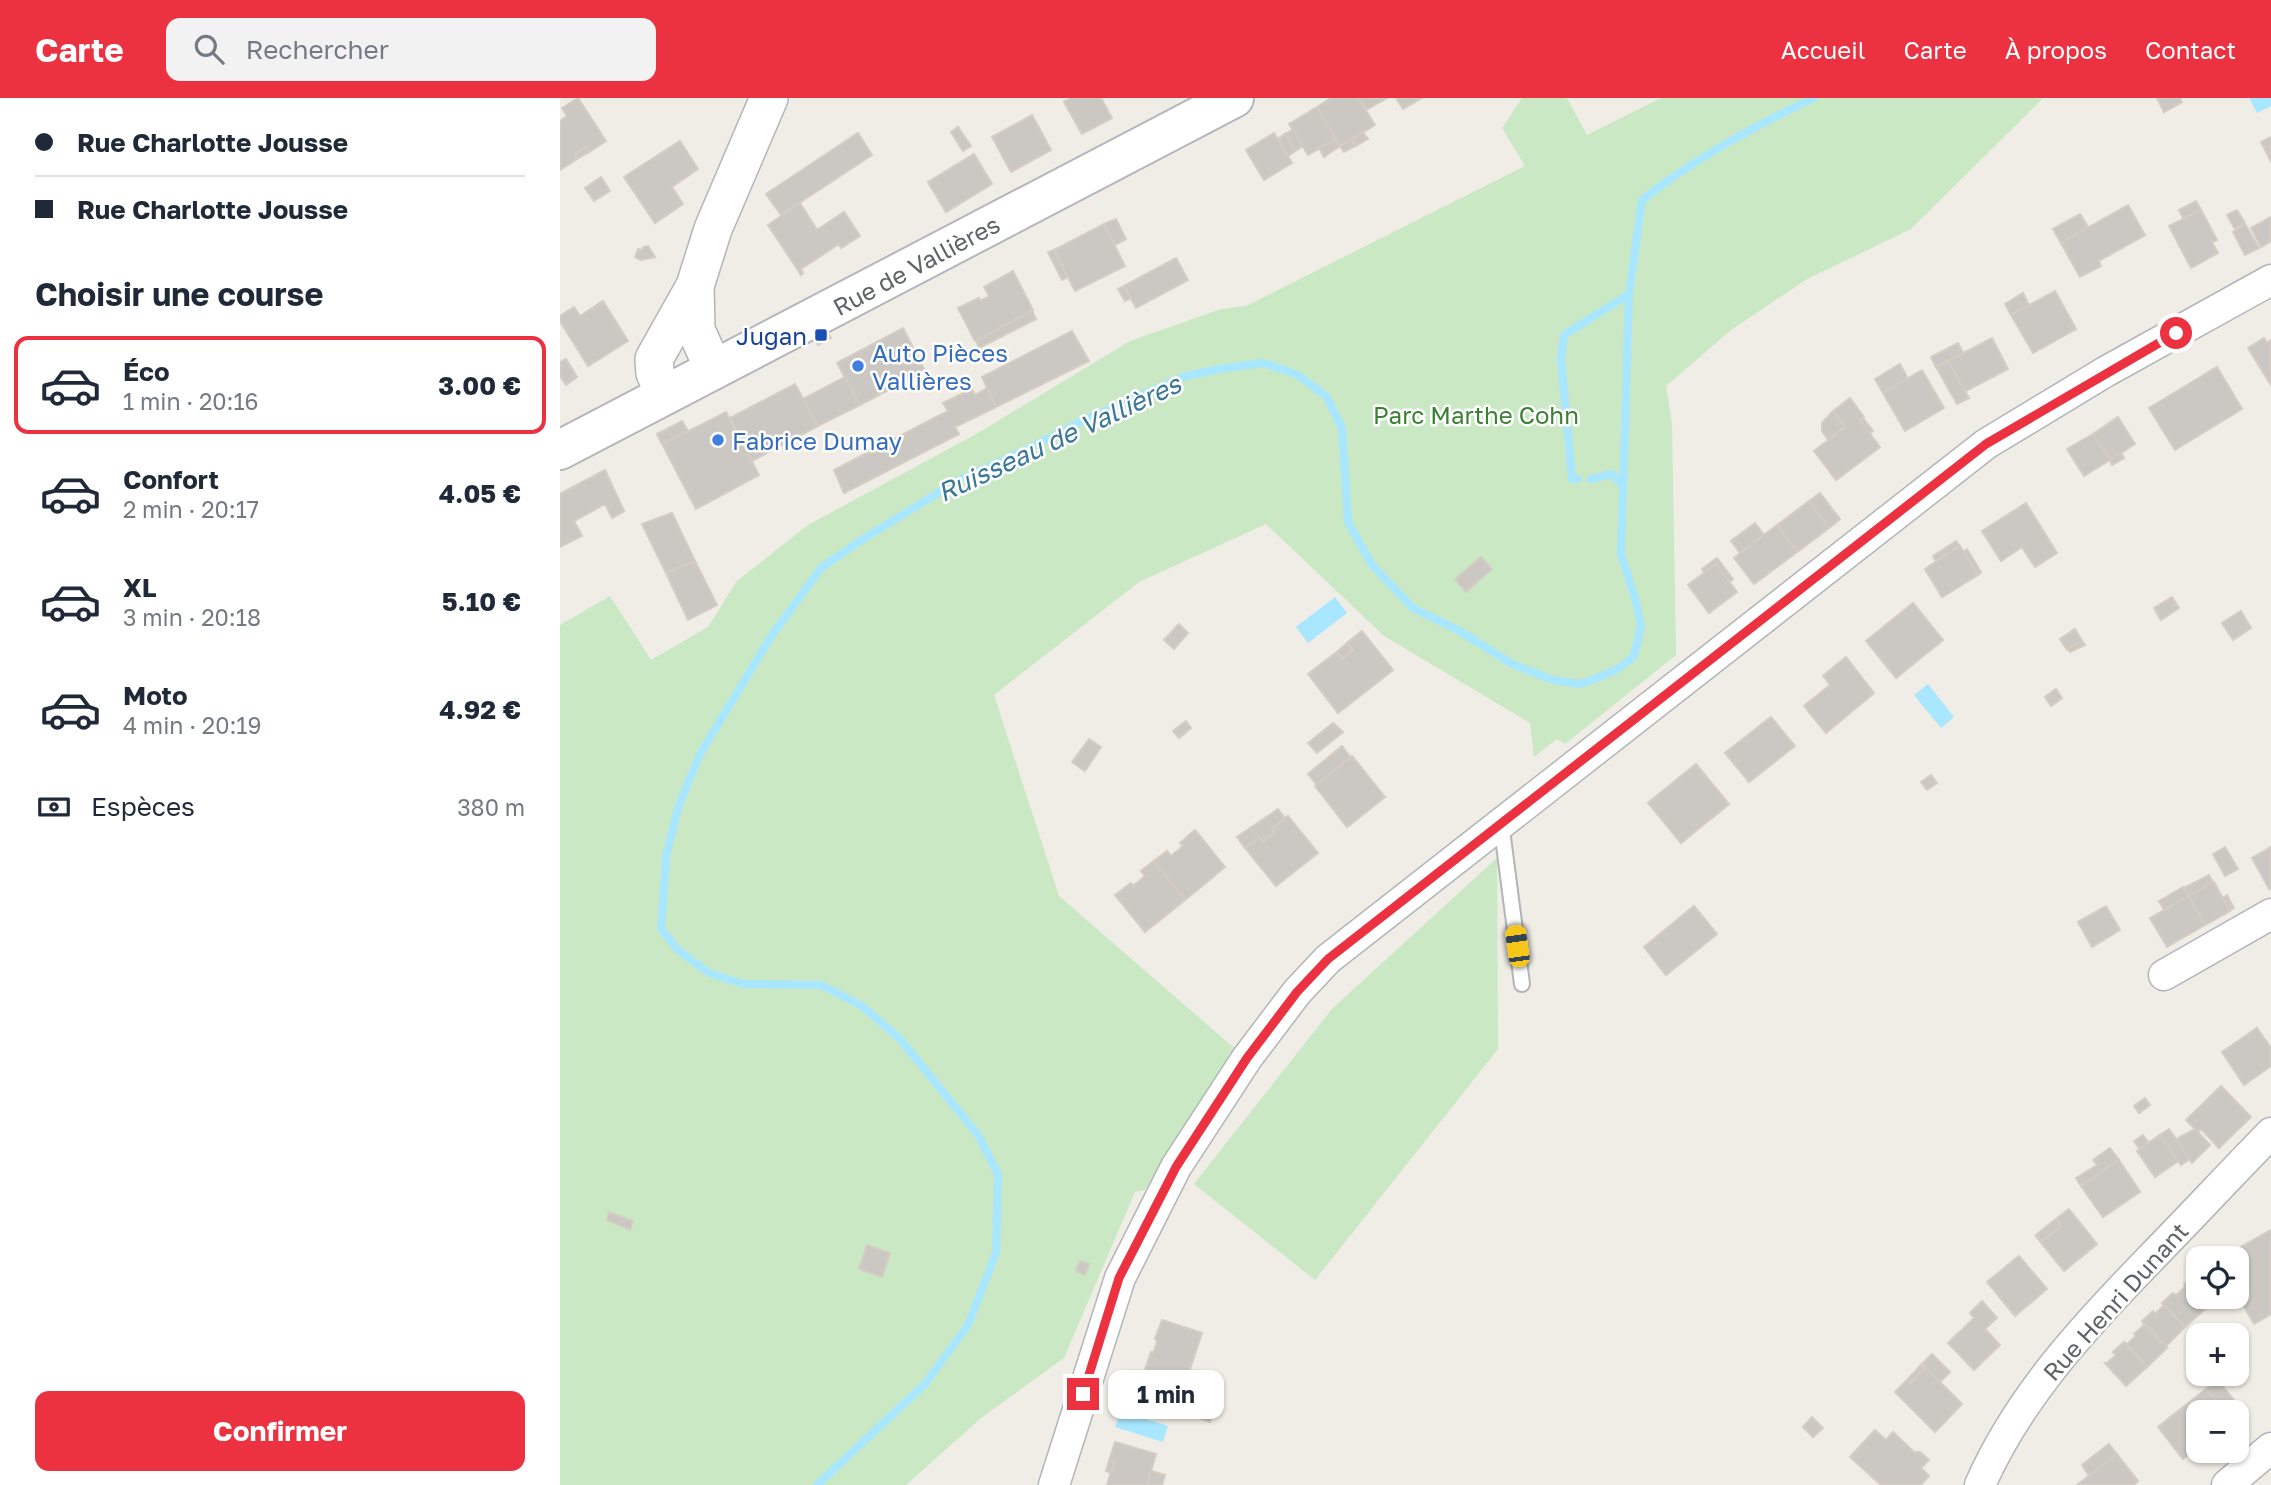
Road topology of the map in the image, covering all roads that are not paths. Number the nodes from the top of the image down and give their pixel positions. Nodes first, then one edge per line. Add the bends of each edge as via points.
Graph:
1 (769, 98) edge
2 (1234, 98) edge
3 (2271, 280) edge
4 (695, 286) junction
5 (713, 370) junction
6 (665, 395) junction
7 (560, 450) edge
8 (1501, 822) junction
9 (2271, 914) edge
10 (2164, 975) dead end
11 (1522, 984) dead end
12 (2271, 1133) edge
13 (2271, 1448) edge
14 (1054, 1485) edge
15 (1980, 1485) edge
16 (2227, 1485) edge

1 - 4 street via 713,229
2 - 5 main road, Rue de Vallières
3 - 8 street via 1986,444
4 - 5 street via 696,330
4 - 6 street via 654,359
5 - 6 main road, Rue de Vallières
6 - 7 main road, Rue de Vallières
8 - 11 lane
8 - 14 street via 1328,959 1247,1058 1176,1167 1119,1278
9 - 10 street
12 - 15 street, Rue Henri Dunant via 2046,1374 2006,1432
13 - 16 street

